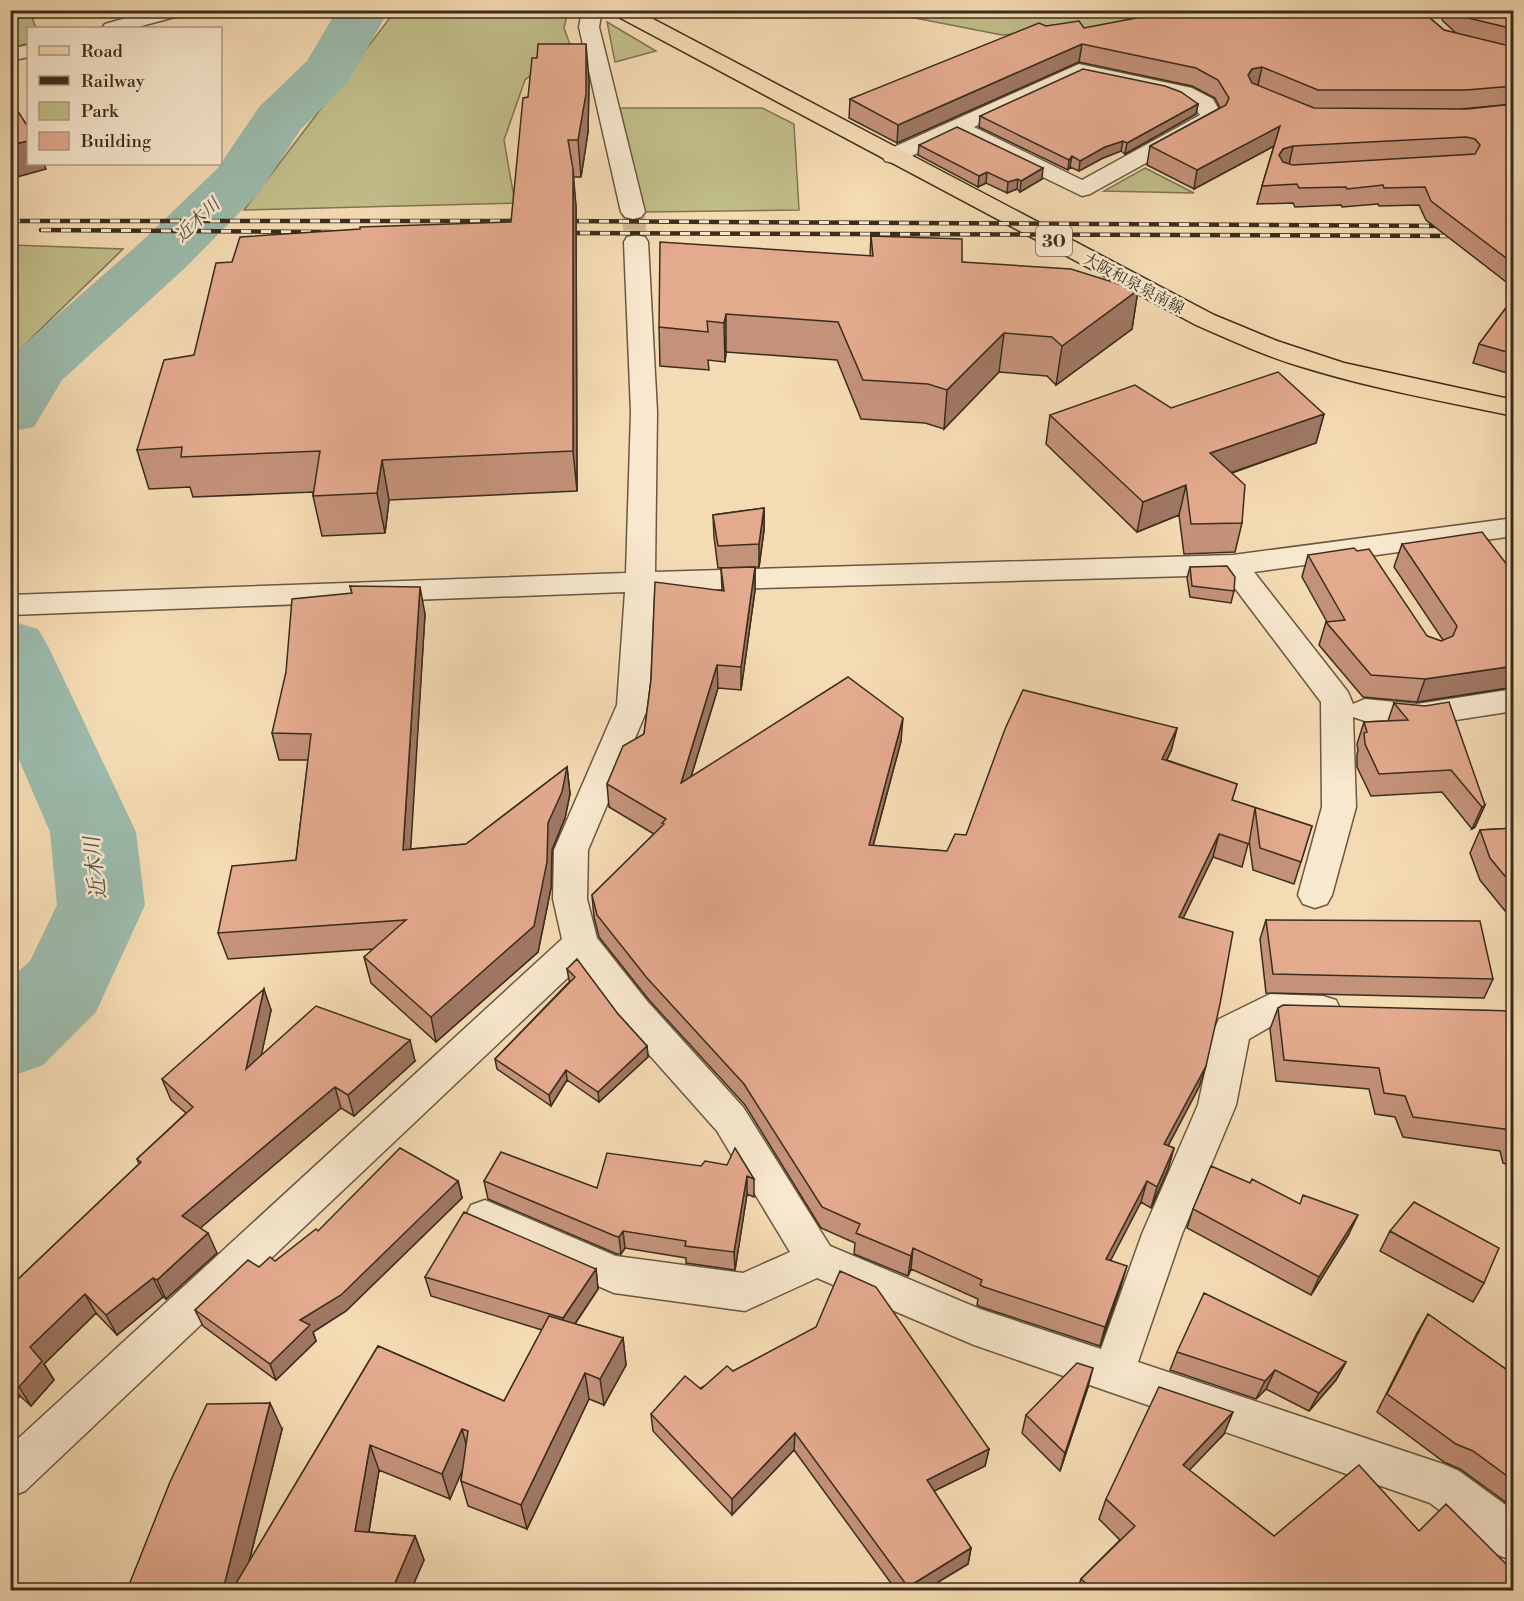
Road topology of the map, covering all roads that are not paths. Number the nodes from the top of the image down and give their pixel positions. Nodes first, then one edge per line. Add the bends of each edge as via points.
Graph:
1 (178, 10) edge
2 (592, 10) edge
3 (620, 10) edge
4 (115, 27) edge
5 (27, 51) edge
6 (10, 55) edge
7 (957, 127) junction
8 (893, 156) junction
9 (633, 212) tunnel mouth
10 (636, 243) tunnel mouth
11 (1514, 408) edge
12 (1514, 527) edge
13 (1364, 547) junction
14 (1233, 566) junction
15 (1382, 575) edge
16 (640, 582) junction
17 (10, 606) edge
18 (1514, 700) edge
19 (1365, 710) dead end
20 (1315, 895) dead end
21 (581, 943) junction
22 (1351, 1012) edge
23 (485, 1218) edge
24 (816, 1259) junction
25 (1113, 1373) junction
26 (10, 1476) edge
27 (1514, 1539) edge

1 - 4 street
2 - 9 street via 589,27
3 - 8 main road, 大阪和泉泉南線 / 30
5 - 6 street
7 - 7 street via 1082,189 1212,117 1205,104 1184,93 1079,70
7 - 8 street
8 - 11 main road, 大阪和泉泉南線 / 30 via 1204,320 1276,350 1390,382
10 - 16 street via 644,411
12 - 13 street
13 - 14 street
13 - 15 street
14 - 16 street
14 - 20 street via 1337,700 1339,807
16 - 17 street
16 - 21 street via 633,705 571,850 570,899
18 - 19 street via 1417,715
21 - 24 street via 634,1012 730,1119
21 - 26 street
22 - 25 street via 1270,1009 1232,1030 1217,1105 1162,1234
23 - 24 street via 614,1274 745,1292
24 - 25 street via 974,1326
25 - 27 street via 1443,1486

